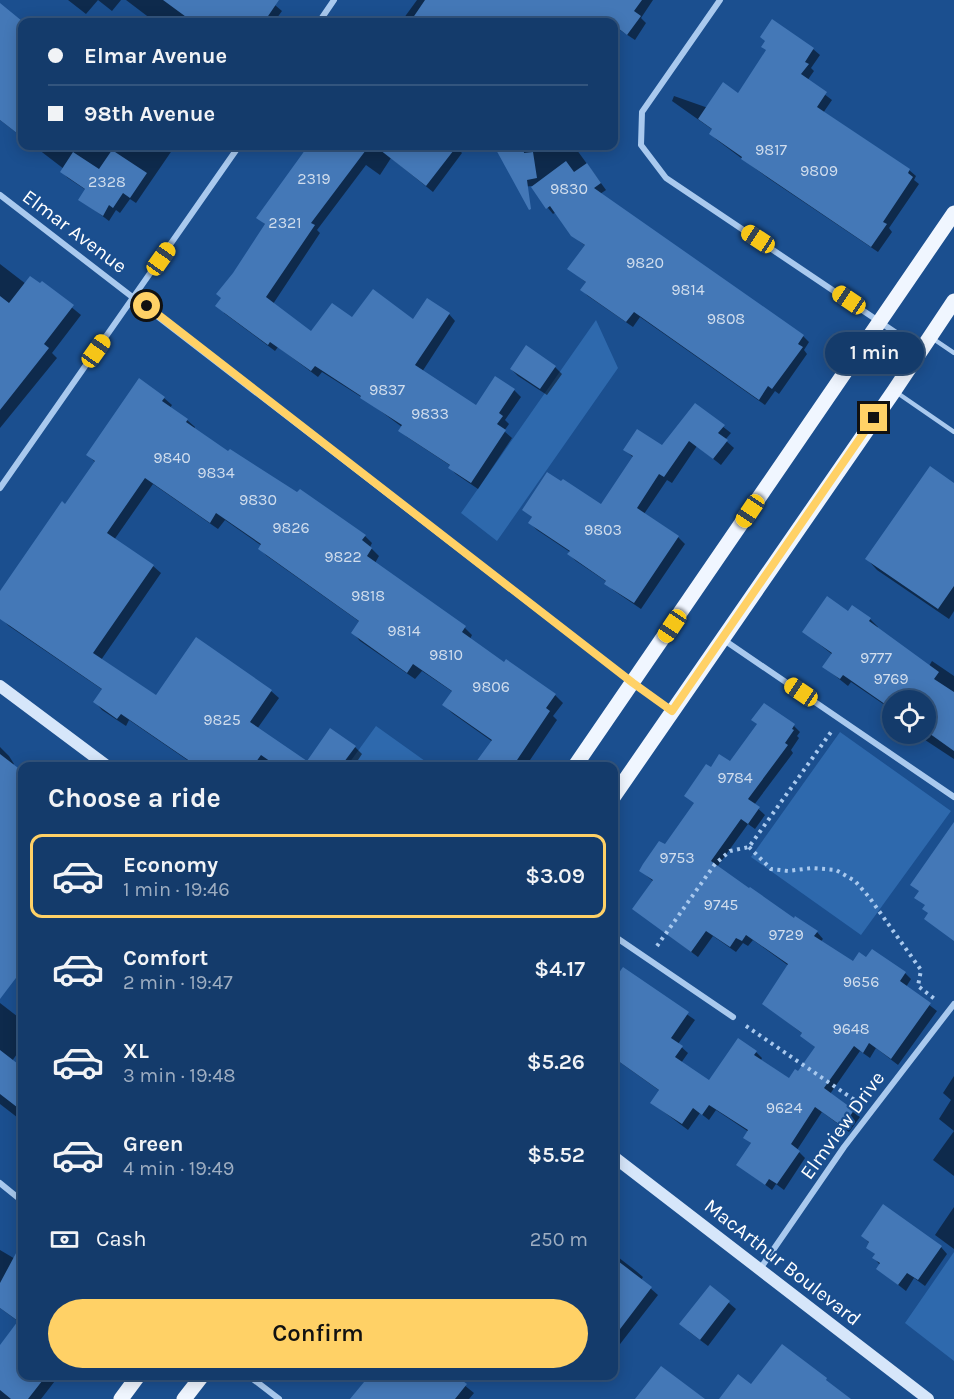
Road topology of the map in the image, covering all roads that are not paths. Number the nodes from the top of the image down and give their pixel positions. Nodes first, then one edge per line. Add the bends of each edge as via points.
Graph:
1 (334, 0) edge
2 (720, 0) edge
3 (322, 18) edge
4 (236, 150) edge
5 (0, 195) edge
6 (954, 213) edge
7 (134, 297) junction
8 (954, 301) edge
9 (880, 320) junction
10 (925, 343) junction
11 (954, 353) edge
12 (894, 390) junction
13 (954, 432) edge
14 (0, 488) edge
15 (721, 639) junction
16 (633, 683) junction
17 (0, 686) edge
18 (672, 711) junction
19 (102, 762) edge
20 (578, 762) edge
21 (618, 790) edge
22 (954, 797) edge
23 (618, 939) edge
24 (952, 1007) edge
25 (733, 1017) road end
26 (618, 1160) edge
27 (0, 1184) edge
28 (18, 1198) edge
29 (760, 1269) junction
30 (135, 1380) edge
31 (199, 1380) edge
32 (254, 1380) edge
33 (121, 1399) edge
34 (184, 1399) edge
35 (279, 1399) edge
36 (928, 1399) edge

1 - 3 street
2 - 9 street via 642,112 641,145 666,178
4 - 7 street
5 - 7 street, Elmar Avenue
6 - 9 main road
7 - 14 street
7 - 16 street, Elmar Avenue
8 - 10 main road
9 - 10 street
9 - 16 main road
10 - 11 lane
10 - 12 main road
12 - 13 lane
12 - 15 main road
15 - 18 main road
15 - 22 street
16 - 18 street, Elmar Avenue
16 - 20 main road
17 - 19 main road
18 - 21 main road
23 - 25 street
24 - 29 street, Elmview Drive via 871,1111
26 - 29 main road, MacArthur Boulevard
27 - 28 street
29 - 36 main road, MacArthur Boulevard
30 - 33 main road
31 - 34 main road
32 - 35 street

